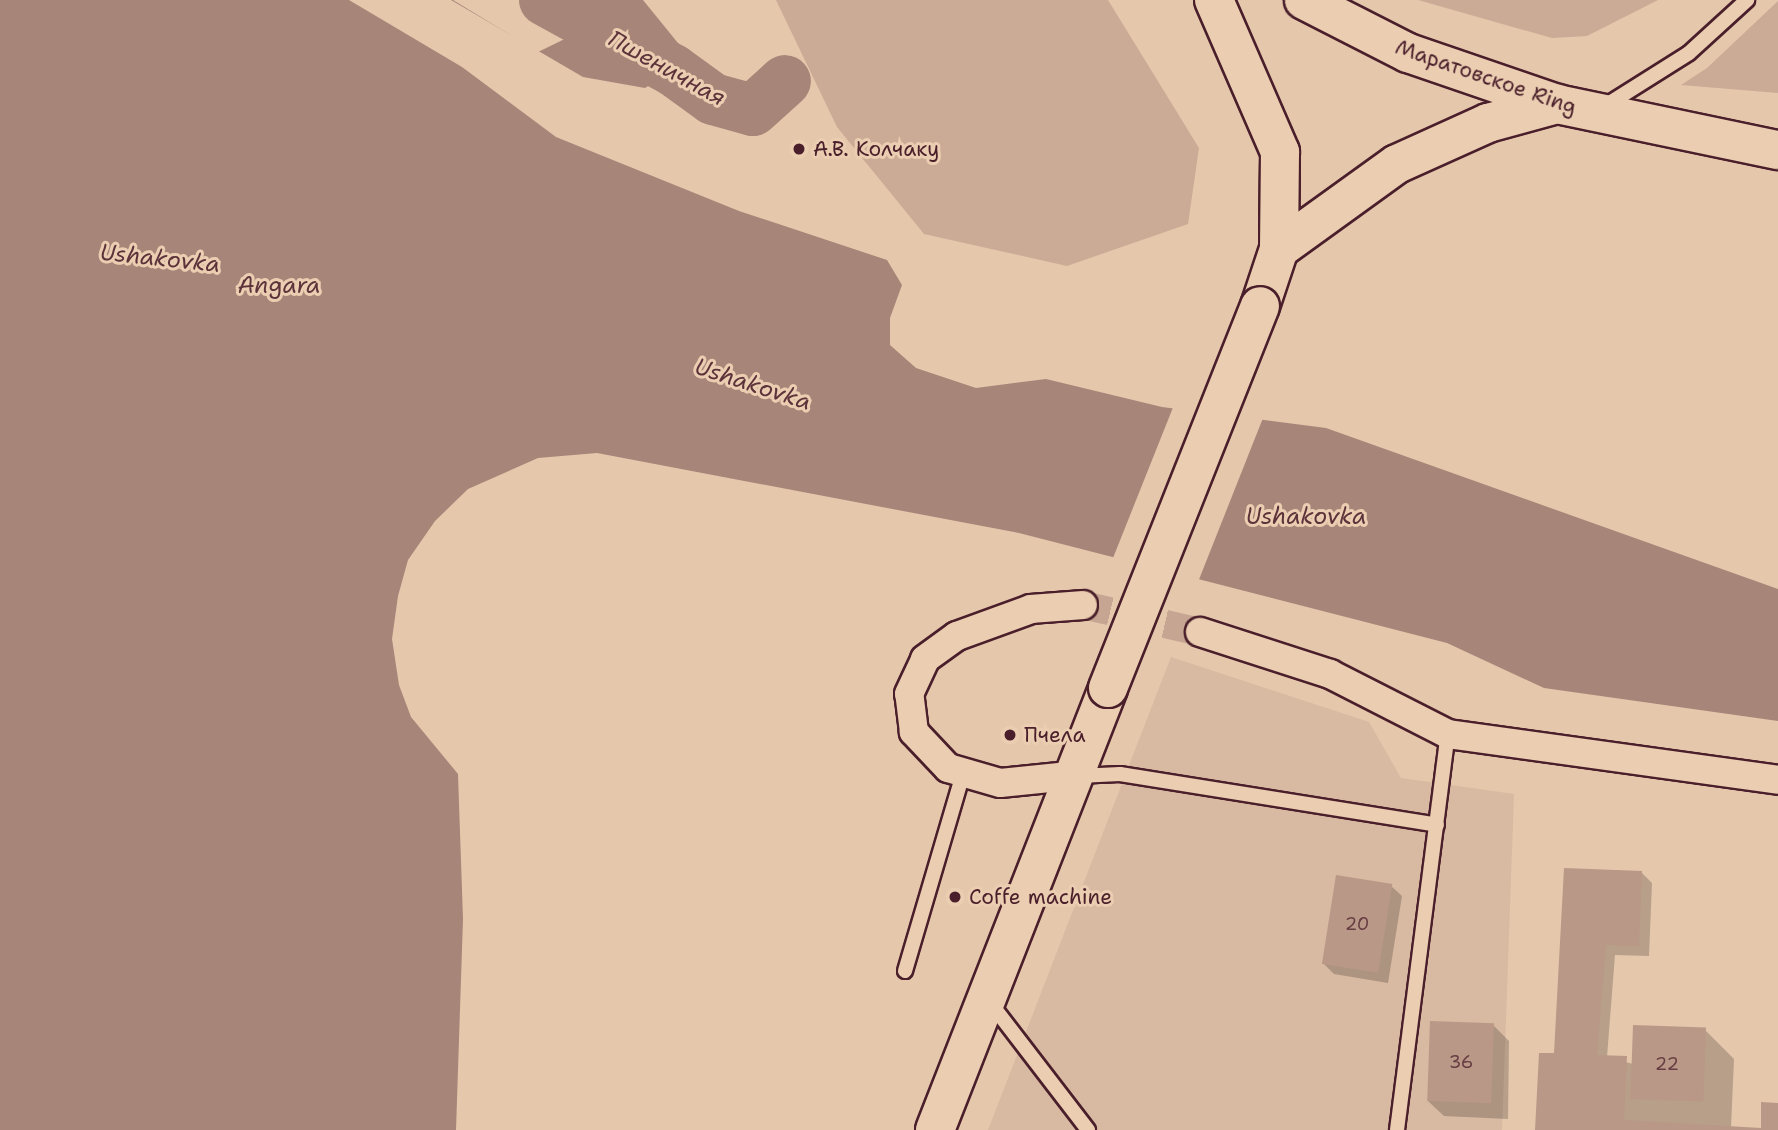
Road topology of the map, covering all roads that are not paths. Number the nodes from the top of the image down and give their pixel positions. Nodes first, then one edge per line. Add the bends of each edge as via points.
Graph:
1 (1214, 0) edge
2 (1304, 0) edge
3 (1747, 0) edge
4 (1557, 104) junction
5 (1595, 112) junction
6 (1778, 150) edge
7 (1279, 250) junction
8 (1083, 605) tunnel mouth
9 (1200, 632) tunnel mouth
10 (1448, 734) junction
11 (963, 774) junction
12 (1069, 776) junction
13 (1778, 780) edge
14 (1437, 824) junction
15 (905, 971) dead end
16 (984, 994) junction
17 (935, 1130) edge
18 (1088, 1130) edge
19 (1397, 1130) edge

1 - 7 main road via 1280,152
2 - 4 main road, Маратовское Ring via 1408,53
3 - 5 lane, Маратовское Ring via 1689,53
4 - 5 main road, Маратовское Ring
4 - 7 main road via 1488,123 1397,164
5 - 6 main road, Маратовское Ring
7 - 12 main road, bridge via 1108,688
8 - 11 street via 1031,610 974,629 941,645 919,667 909,694 914,733 936,760
9 - 10 street via 1330,674
10 - 13 street
10 - 14 lane
11 - 12 street via 1000,783
11 - 15 lane
12 - 14 lane via 1120,774
12 - 16 main road
14 - 19 lane
16 - 17 main road
16 - 18 lane

